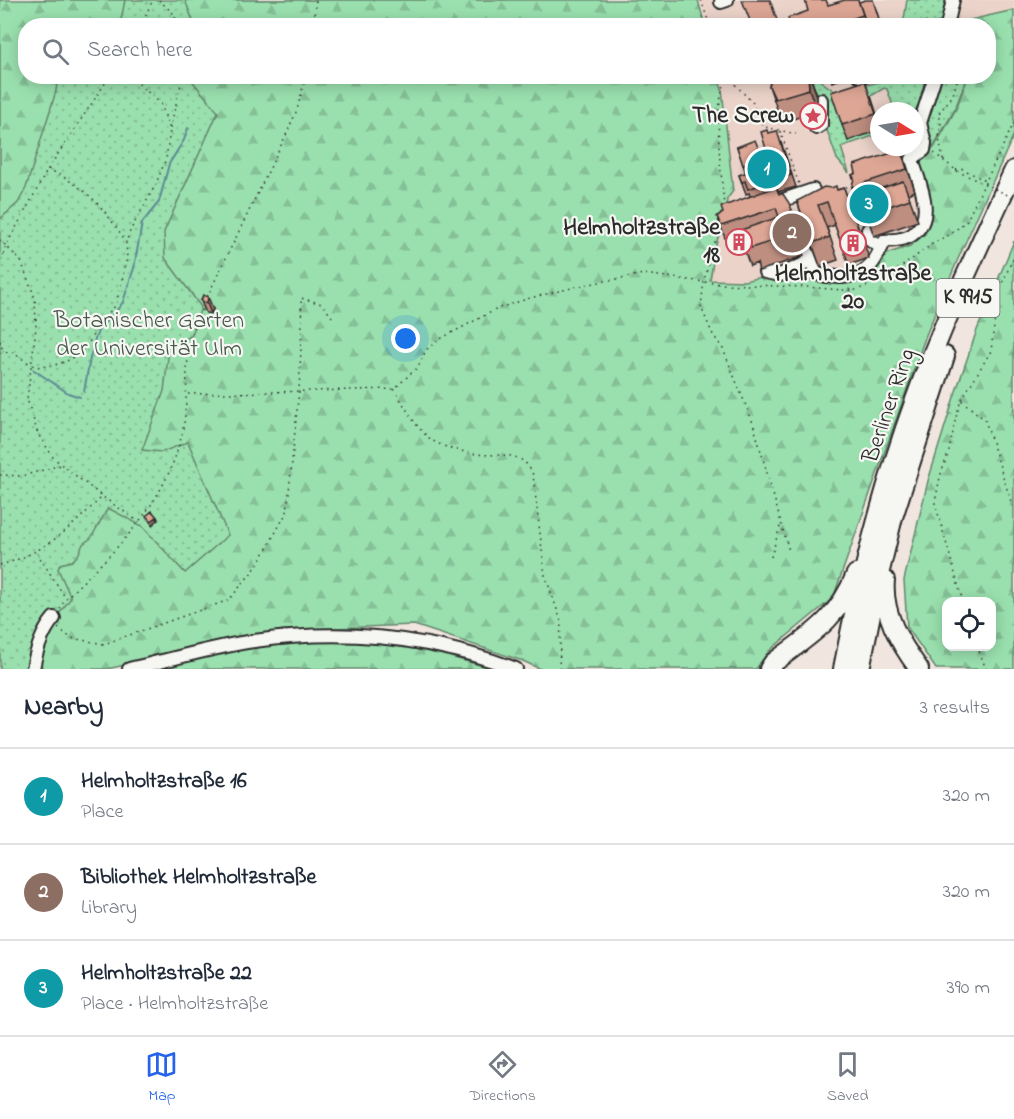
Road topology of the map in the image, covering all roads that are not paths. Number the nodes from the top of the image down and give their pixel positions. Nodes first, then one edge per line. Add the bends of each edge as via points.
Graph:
1 (952, 0) edge
2 (949, 18) edge
3 (932, 84) edge
4 (821, 100) dead end
5 (816, 128) dead end
6 (1014, 170) edge
7 (810, 191) edge
8 (1014, 197) edge
9 (757, 208) edge
10 (867, 230) dead end
11 (805, 246) dead end
12 (881, 247) junction
13 (811, 261) junction
14 (765, 272) dead end
15 (885, 517) junction
16 (52, 620) road end
17 (33, 669) edge
18 (129, 669) edge
19 (516, 669) edge
20 (769, 669) edge
21 (843, 669) edge
22 (860, 669) edge
23 (919, 669) edge

1 - 2 street
3 - 12 street via 920,123 924,150 913,161 924,196 921,223 914,234 885,241
4 - 5 street via 821,125
6 - 15 highway, Berliner Ring / K 9915 via 963,279 915,400
7 - 9 street
8 - 15 highway, Berliner Ring / K 9915 via 949,345
10 - 12 street via 871,241
11 - 13 street
12 - 13 street via 871,265 854,275 816,274
13 - 14 street via 780,275
15 - 20 highway via 837,610
15 - 21 highway, Berliner Ring / K 9915
15 - 22 highway, Berliner Ring / K 9915 via 878,579
15 - 23 highway via 886,603 896,634
16 - 17 street
18 - 19 street via 252,641 373,636 458,650

